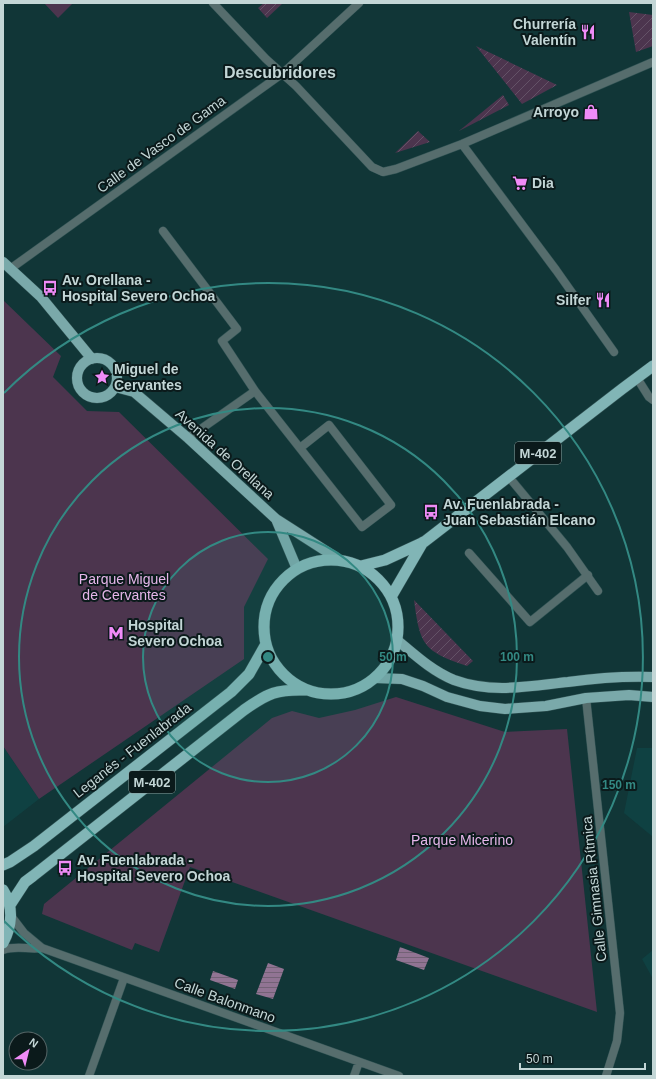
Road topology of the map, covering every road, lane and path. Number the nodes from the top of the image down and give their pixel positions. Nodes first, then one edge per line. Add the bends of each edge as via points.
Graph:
1 (213, 3) edge
2 (359, 3) edge
3 (653, 62) edge
4 (283, 73) junction
5 (462, 144) junction
6 (163, 231) dead end
7 (7, 266) edge
8 (614, 352) dead end
9 (92, 359) junction
10 (653, 366) edge
11 (637, 378) junction
12 (115, 387) junction
13 (255, 391) junction
14 (653, 400) edge
15 (188, 438) junction
16 (300, 448) junction
17 (508, 476) junction
18 (276, 519) junction
19 (424, 542) junction
20 (469, 553) dead end
21 (340, 560) junction
22 (361, 566) junction
23 (297, 569) junction
24 (588, 575) junction
25 (598, 591) dead end
26 (392, 597) junction
27 (397, 640) junction
28 (266, 644) junction
29 (653, 677) edge
30 (375, 678) junction
31 (310, 690) junction
32 (653, 697) edge
33 (586, 698) junction
34 (3, 865) edge
35 (3, 890) edge
36 (10, 910) junction
37 (3, 943) edge
38 (42, 948) junction
39 (3, 950) edge
40 (124, 978) junction
41 (359, 1062) junction
42 (89, 1076) edge
43 (354, 1076) edge
44 (399, 1076) edge
45 (606, 1076) edge

1 - 4 street via 266,59
2 - 4 street, Calle de Vasco de Gama
3 - 5 street
4 - 5 street via 372,167 383,172
4 - 7 street, Calle de Vasco de Gama
5 - 8 street
6 - 13 street via 237,329 222,341
7 - 9 main road via 41,297
9 - 12 main road via 105,359 114,368 117,374
9 - 12 main road via 86,361 78,372 78,385 82,391 93,398 99,398 111,393
10 - 11 highway, M-402
11 - 14 street
11 - 17 highway, M-402
12 - 15 main road, Avenida de Orellana via 134,392
13 - 15 street
13 - 16 street
15 - 18 main road, Avenida de Orellana
16 - 16 street via 362,527 391,505 329,425
17 - 19 highway, M-402
17 - 24 street
18 - 21 main road, Avenida de Orellana
18 - 23 main road, Avenida de Orellana
19 - 22 highway via 385,560
19 - 26 highway
20 - 24 street via 530,622
21 - 22 highway
21 - 23 highway via 318,561
22 - 26 highway via 379,579
23 - 28 highway via 280,583 269,601 264,623
24 - 25 street
26 - 27 highway via 398,618
27 - 29 main road via 429,667 454,680 489,688 509,689 632,676
27 - 30 highway via 389,661
28 - 31 highway via 276,665 292,681
28 - 34 highway, Leganés - Fuenlabrada / M-402 via 249,674 231,692 34,846
30 - 31 highway via 356,690 334,694
30 - 33 main road via 402,679 447,697 480,706 505,709 546,706
31 - 36 highway, M-402 via 284,690 254,702 33,876 26,882
32 - 33 main road via 629,695
33 - 45 street, Calle Gimnasia Rítmica via 620,1013 617,1041
35 - 36 highway
36 - 37 highway, M-402 via 8,934
36 - 38 street, Calle Balonmano via 19,928
38 - 39 street, Calle Balonmano via 18,947
38 - 40 street, Calle Balonmano
40 - 41 street, Calle Balonmano
40 - 42 street
41 - 43 street
41 - 44 street, Calle Balonmano

